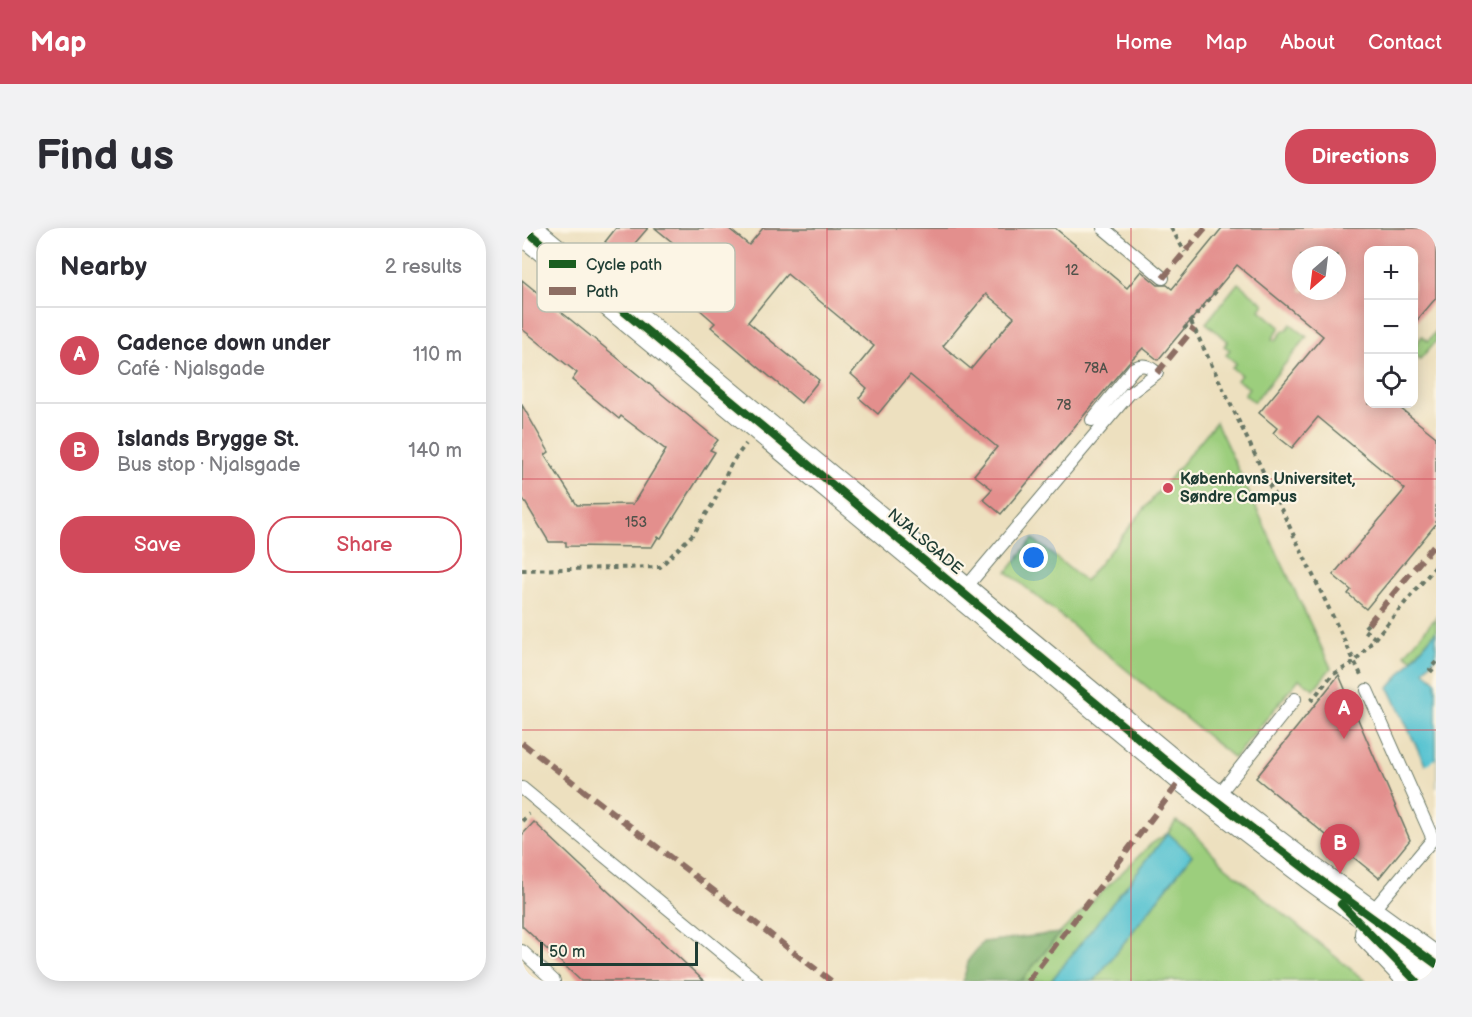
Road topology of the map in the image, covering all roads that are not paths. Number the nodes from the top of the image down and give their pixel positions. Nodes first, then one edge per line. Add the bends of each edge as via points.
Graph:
1 (1103, 228) edge
2 (1163, 278) dead end
3 (627, 312) edge
4 (1092, 420) dead end
5 (963, 591) junction
6 (1367, 690) dead end
7 (1295, 699) dead end
8 (522, 788) edge
9 (1215, 798) junction
10 (1312, 874) junction
11 (1369, 915) junction
12 (525, 959) edge
13 (1436, 964) edge
14 (554, 981) edge
15 (756, 981) edge
16 (1416, 981) edge

1 - 2 lane
3 - 5 street, NJALSGADE
4 - 5 lane via 1134,368 1147,365 1157,373 1129,394
5 - 9 street, NJALSGADE
6 - 11 lane via 1433,839
7 - 9 lane
8 - 15 lane
9 - 10 street, NJALSGADE
10 - 11 street, NJALSGADE
10 - 16 street, NJALSGADE
11 - 13 street, NJALSGADE
12 - 14 lane

